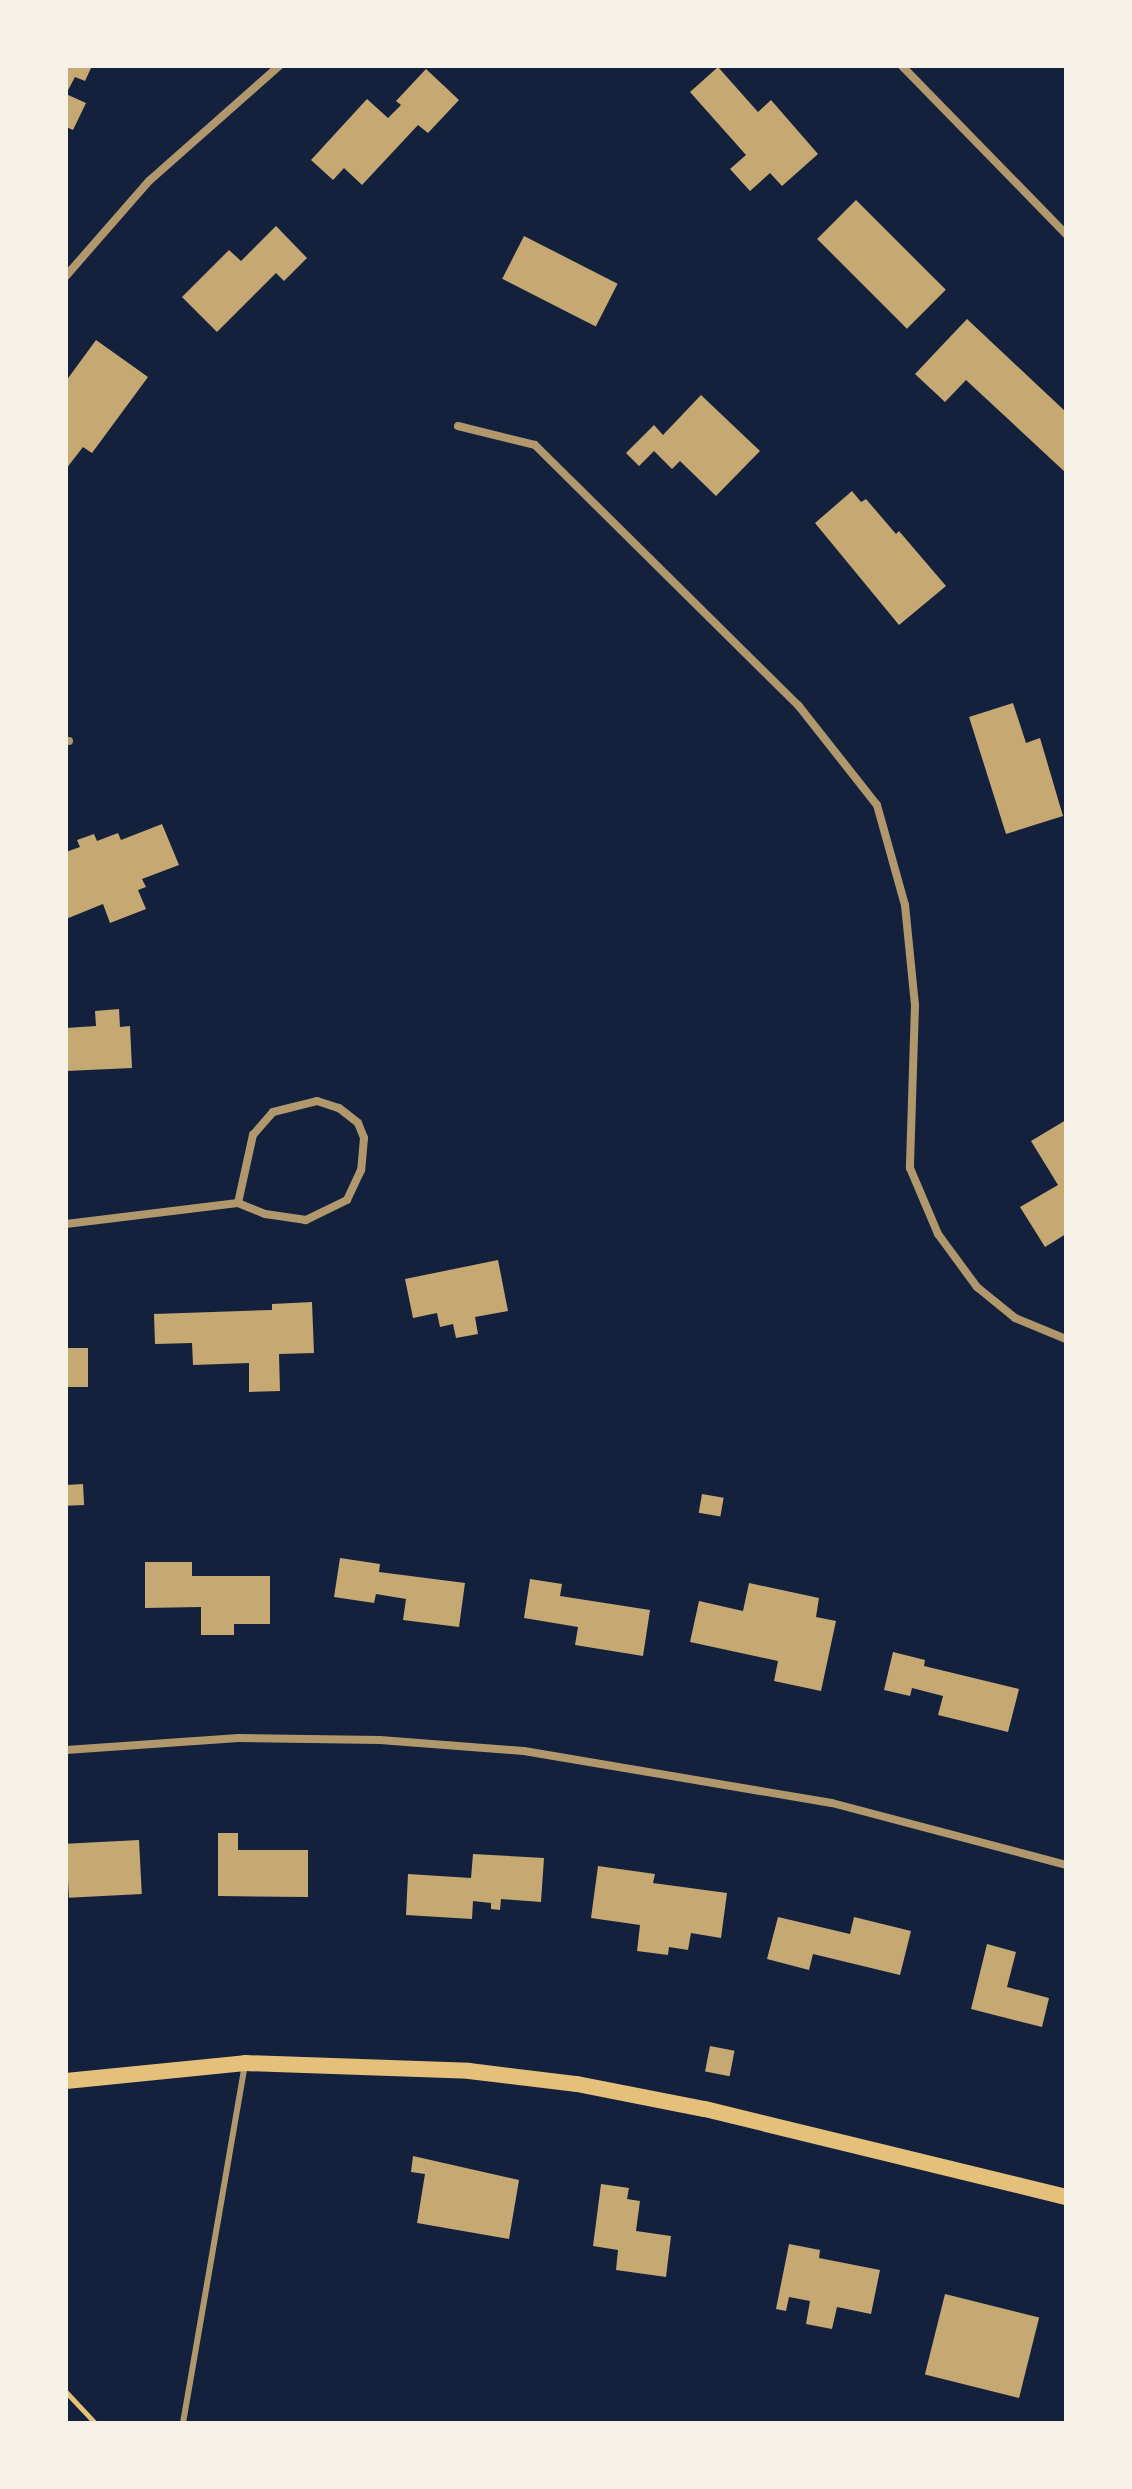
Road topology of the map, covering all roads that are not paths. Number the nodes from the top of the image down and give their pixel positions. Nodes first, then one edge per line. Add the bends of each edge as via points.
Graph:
1 (279, 66) edge
2 (902, 66) edge
3 (1066, 234) edge
4 (66, 276) edge
5 (458, 426) dead end
6 (238, 1203) junction
7 (66, 1224) edge
8 (1066, 1339) edge
9 (66, 1750) edge
10 (1066, 1865) edge
11 (245, 2063) junction
12 (66, 2081) edge
13 (1066, 2197) edge
14 (183, 2423) edge

1 - 4 street via 149,181
2 - 3 street
5 - 8 street via 535,445 798,705 877,805 905,905 915,1005 910,1168 938,1234 977,1287 1015,1318
6 - 6 street via 253,1135 273,1112 317,1101 339,1108 358,1123 364,1138 361,1170 356,1186 336,1209 306,1220 265,1214
6 - 7 street
9 - 10 street via 239,1738 380,1740 524,1751 832,1803
11 - 12 main road
11 - 13 main road via 357,2063 577,2084 705,2109
11 - 14 lane

